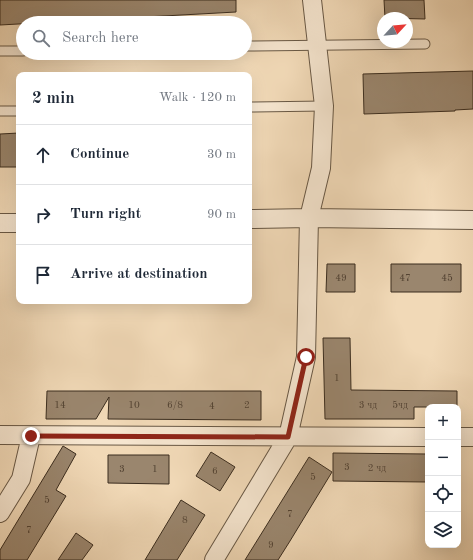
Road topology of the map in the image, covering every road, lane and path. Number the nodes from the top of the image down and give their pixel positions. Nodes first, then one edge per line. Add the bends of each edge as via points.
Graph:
1 (312, 0) edge
2 (317, 44) junction
3 (425, 44) dead end
4 (252, 46) edge
5 (0, 51) edge
6 (16, 51) edge
7 (324, 106) junction
8 (252, 107) edge
9 (0, 111) edge
10 (16, 111) edge
11 (309, 218) junction
12 (252, 219) edge
13 (473, 220) edge
14 (0, 223) edge
15 (16, 223) edge
16 (0, 435) edge
17 (31, 436) junction
18 (288, 437) junction
19 (425, 437) edge
20 (461, 437) edge
21 (473, 437) edge
22 (0, 513) edge
23 (214, 560) edge

1 - 2 street
2 - 3 lane
2 - 4 lane
2 - 7 street
5 - 6 lane
7 - 8 lane
7 - 11 street via 321,168
9 - 10 lane
11 - 12 street
11 - 13 street
11 - 18 street via 306,357
14 - 15 street
16 - 17 street
17 - 18 street
17 - 22 street via 20,479
18 - 19 street
18 - 23 street
20 - 21 street

